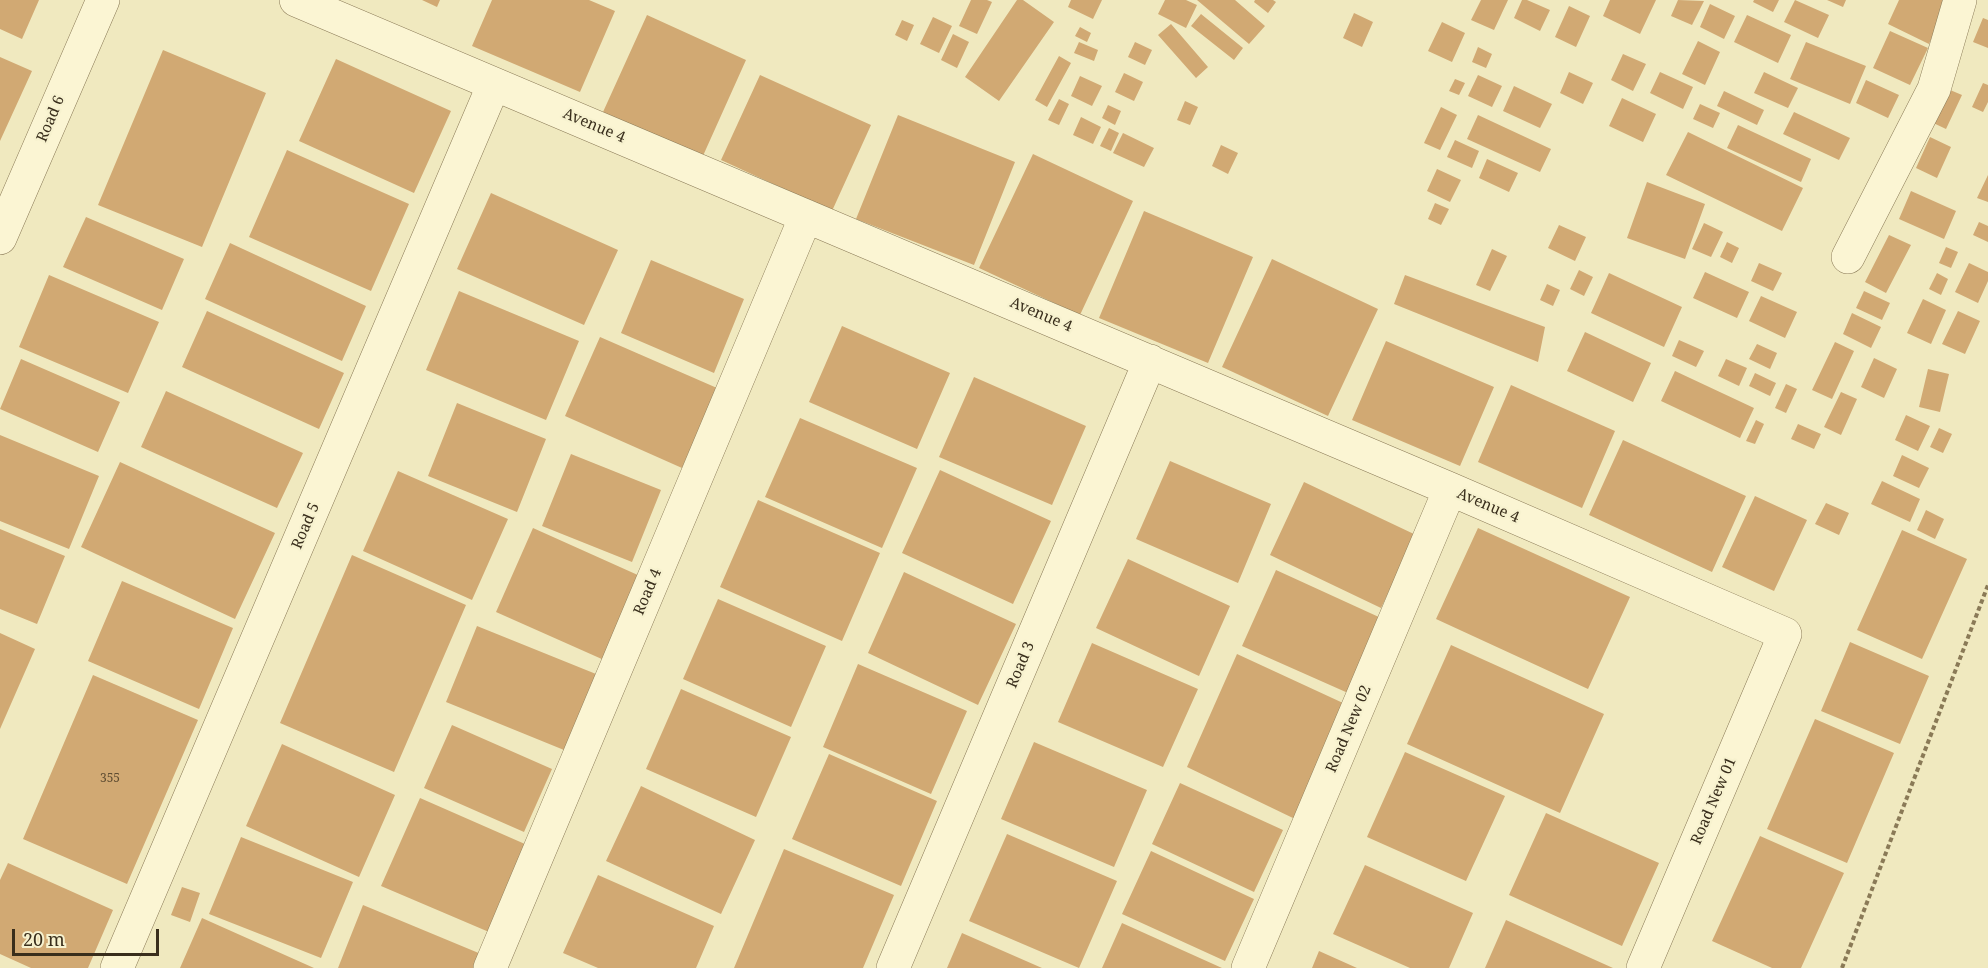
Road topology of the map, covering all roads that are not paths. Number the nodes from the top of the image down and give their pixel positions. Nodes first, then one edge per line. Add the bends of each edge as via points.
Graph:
1 (103, 0) edge
2 (296, 0) edge
3 (1960, 0) edge
4 (494, 84) junction
5 (806, 216) junction
6 (0, 238) edge
7 (1848, 257) dead end
8 (1150, 361) junction
9 (1450, 489) junction
10 (1785, 634) joint
11 (117, 968) edge
12 (490, 968) edge
13 (893, 968) edge
14 (1248, 968) edge
15 (1643, 968) edge

1 - 6 street, Road 6
2 - 4 street, Avenue 4
3 - 7 street via 1934,89
4 - 5 street, Avenue 4
4 - 11 street, Road 5
5 - 8 street, Avenue 4
5 - 12 street, Road 4
8 - 9 street, Avenue 4
8 - 13 street, Road 3
9 - 10 street, Avenue 4
9 - 14 street, Road New 02
10 - 15 street, Road New 01

